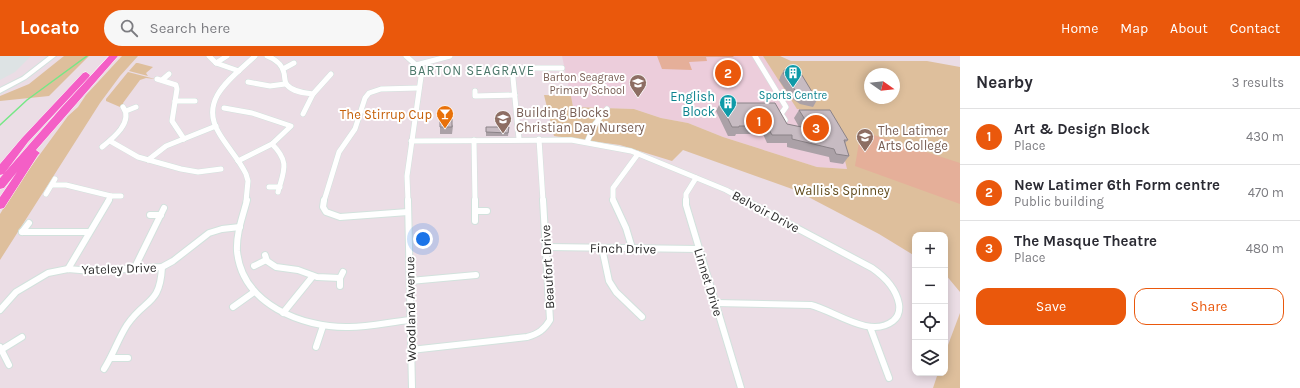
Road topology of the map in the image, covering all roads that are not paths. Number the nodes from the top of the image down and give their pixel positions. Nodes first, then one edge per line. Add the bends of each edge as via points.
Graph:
1 (53, 56) edge
2 (105, 56) edge
3 (114, 56) edge
4 (209, 56) edge
5 (227, 56) edge
6 (255, 56) edge
7 (267, 56) edge
8 (406, 56) edge
9 (450, 56) edge
10 (755, 56) edge
11 (216, 63) junction
12 (294, 63) dead end
13 (416, 65) junction
14 (504, 68) dead end
15 (512, 68) junction
16 (562, 68) dead end
17 (283, 69) junction
18 (239, 71) junction
19 (169, 74) dead end
20 (332, 74) dead end
21 (252, 81) dead end
22 (285, 84) junction
23 (420, 88) junction
24 (0, 91) edge
25 (194, 94) dead end
26 (313, 94) junction
27 (515, 95) junction
28 (475, 96) dead end
29 (189, 100) junction
30 (175, 101) junction
31 (195, 101) dead end
32 (136, 107) dead end
33 (607, 109) dead end
34 (64, 110) junction
35 (227, 110) dead end
36 (303, 114) dead end
37 (295, 120) dead end
38 (787, 124) edge
39 (216, 126) junction
40 (291, 126) junction
41 (184, 139) junction
42 (539, 139) junction
43 (25, 140) junction
44 (474, 140) junction
45 (519, 140) junction
46 (110, 141) junction
47 (411, 141) junction
48 (587, 142) junction
49 (272, 144) junction
50 (102, 147) dead end
51 (638, 154) junction
52 (148, 160) junction
53 (238, 161) junction
54 (0, 164) edge
55 (213, 164) dead end
56 (221, 169) dead end
57 (212, 170) junction
58 (0, 171) edge
59 (696, 178) junction
60 (0, 185) edge
61 (269, 187) dead end
62 (46, 194) dead end
63 (111, 196) junction
64 (121, 196) dead end
65 (0, 205) edge
66 (164, 208) dead end
67 (475, 211) junction
68 (487, 211) dead end
69 (408, 212) junction
70 (150, 215) dead end
71 (161, 215) junction
72 (475, 221) dead end
73 (29, 223) dead end
74 (240, 227) junction
75 (89, 232) junction
76 (547, 246) junction
77 (602, 248) junction
78 (632, 248) junction
79 (699, 249) junction
80 (162, 266) junction
81 (254, 266) dead end
82 (68, 269) junction
83 (134, 269) junction
84 (476, 275) dead end
85 (313, 276) junction
86 (410, 281) junction
87 (340, 286) dead end
88 (254, 292) junction
89 (716, 303) junction
90 (233, 308) dead end
91 (0, 310) edge
92 (283, 313) junction
93 (642, 317) dead end
94 (410, 320) junction
95 (323, 326) junction
96 (870, 327) junction
97 (22, 338) dead end
98 (316, 347) dead end
99 (1, 348) edge
100 (411, 350) junction
101 (112, 358) junction
102 (128, 358) dead end
103 (9, 365) dead end
104 (104, 369) dead end
105 (889, 378) dead end
106 (412, 388) edge
107 (741, 388) edge

1 - 24 street via 24,78
2 - 43 highway
3 - 34 highway
4 - 11 street
5 - 11 street
6 - 18 street
7 - 17 street via 275,59
8 - 13 street
9 - 13 street
10 - 38 street via 786,107 781,114
11 - 18 street
12 - 17 street
13 - 23 street, Woodland Avenue via 422,77
14 - 15 street
15 - 16 street
15 - 27 street
17 - 22 street
18 - 39 street via 223,86 214,102 213,118
19 - 30 street via 159,79 176,85
20 - 26 street
21 - 22 street via 270,86
22 - 26 street via 294,90
23 - 47 street, Woodland Avenue
23 - 69 street via 381,88 369,93 355,129 339,152 323,207 326,212 340,217
25 - 29 street
26 - 36 street
27 - 28 street
27 - 45 street
29 - 30 street
29 - 31 street
30 - 41 street via 172,121
32 - 46 street via 124,109 126,122
33 - 48 street via 600,114
34 - 60 highway
34 - 65 highway
35 - 40 street via 252,113
37 - 40 street
39 - 41 street
39 - 53 street
40 - 49 street
41 - 52 street via 166,146
42 - 45 street, Belvoir Drive
42 - 48 street, Belvoir Drive
42 - 76 street, Beaufort Drive
43 - 54 highway
43 - 58 highway
44 - 45 street, Belvoir Drive
44 - 47 street, Belvoir Drive
44 - 67 street
46 - 50 street
46 - 52 street
47 - 69 street, Woodland Avenue
48 - 51 street, Belvoir Drive
49 - 53 street
49 - 61 street via 282,153 285,160 279,189
51 - 59 street, Belvoir Drive
51 - 78 street via 613,188 612,198
52 - 57 street via 190,171
53 - 74 street via 248,180
55 - 57 street
56 - 57 street
59 - 79 street, Linnet Drive via 688,189 685,200
59 - 96 street, Belvoir Drive via 747,201 882,275 897,294 899,312 891,323
62 - 63 street via 54,182
63 - 64 street
63 - 75 street
66 - 71 street
67 - 68 street
67 - 72 street
69 - 86 street, Woodland Avenue
70 - 71 street
71 - 83 street
73 - 75 street via 22,232
74 - 80 street, Yateley Drive via 209,233 173,261
74 - 88 street via 238,262 246,282
75 - 82 street
76 - 77 street, Finch Drive
76 - 100 street, Beaufort Drive via 550,320 546,329 527,337
77 - 78 street, Finch Drive
77 - 93 street via 609,281 616,292
78 - 79 street, Finch Drive
79 - 89 street, Linnet Drive
80 - 83 street, Yateley Drive
80 - 101 street via 159,292 128,324
81 - 85 street via 266,257 274,266 303,271
82 - 83 street, Yateley Drive
82 - 91 street, Yateley Drive via 39,276 16,292
84 - 86 street
85 - 87 street via 341,275
85 - 92 street
86 - 94 street, Woodland Avenue
88 - 90 street
88 - 92 street
89 - 96 street, Belvoir Drive via 811,305
89 - 107 street, Linnet Drive
92 - 95 street
94 - 95 street via 342,327
94 - 100 street, Woodland Avenue
95 - 98 street
96 - 105 street
97 - 99 street
99 - 103 street
100 - 106 street, Woodland Avenue
101 - 102 street
101 - 104 street

